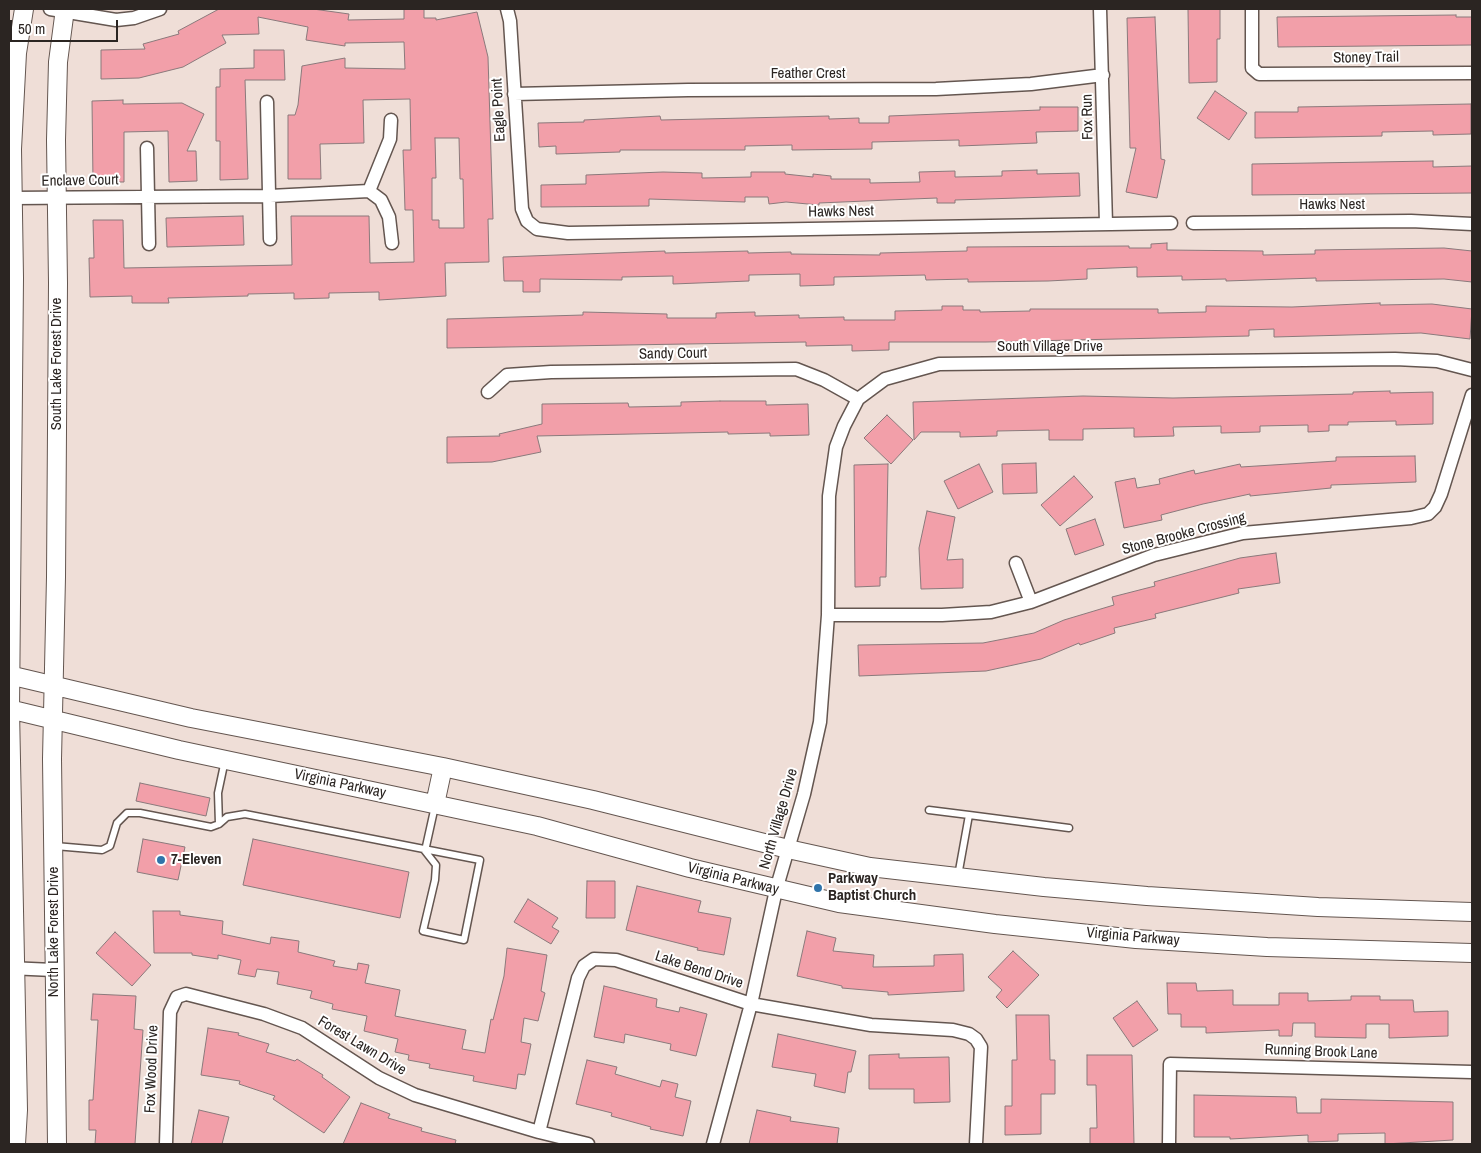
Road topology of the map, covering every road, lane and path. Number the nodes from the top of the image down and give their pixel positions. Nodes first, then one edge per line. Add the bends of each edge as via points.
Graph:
1 (24, 9) edge
2 (160, 9) edge
3 (507, 9) edge
4 (1100, 9) edge
5 (1252, 9) edge
6 (60, 10) edge
7 (1472, 73) edge
8 (1103, 75) junction
9 (514, 94) junction
10 (267, 102) dead end
11 (391, 120) dead end
12 (147, 148) dead end
13 (369, 191) junction
14 (270, 196) junction
15 (149, 197) junction
16 (12, 198) junction
17 (57, 198) junction
18 (522, 210) joint
19 (1171, 223) dead end
20 (1193, 223) dead end
21 (1106, 224) junction
22 (1472, 224) edge
23 (270, 240) dead end
24 (392, 243) dead end
25 (149, 244) dead end
26 (1472, 370) edge
27 (488, 392) dead end
28 (1472, 396) edge
29 (858, 399) junction
30 (1016, 562) dead end
31 (1031, 602) junction
32 (828, 615) junction
33 (10, 676) edge
34 (54, 686) junction
35 (9, 709) edge
36 (53, 720) junction
37 (225, 760) junction
38 (444, 768) junction
39 (435, 804) junction
40 (928, 810) dead end
41 (969, 815) junction
42 (218, 824) junction
43 (1069, 828) dead end
44 (53, 846) junction
45 (788, 849) junction
46 (425, 851) junction
47 (958, 876) junction
48 (776, 890) junction
49 (1472, 912) edge
50 (1472, 953) edge
51 (12, 968) edge
52 (53, 970) junction
53 (178, 997) joint
54 (751, 1004) junction
55 (1472, 1072) edge
56 (539, 1132) junction
57 (16, 1144) edge
58 (57, 1144) edge
59 (166, 1144) edge
60 (588, 1144) edge
61 (713, 1144) edge
62 (976, 1144) edge
63 (1169, 1144) edge

1 - 16 main road via 14,91
2 - 6 street via 116,20
3 - 9 street, Eagle Point
4 - 8 street, Fox Run
5 - 7 street, Stoney Trail via 1252,68 1259,74
6 - 17 main road, South Lake Forest Drive
8 - 9 street, Feather Crest via 1031,84 936,89
8 - 21 street, Fox Run
9 - 18 street, Eagle Point
10 - 14 street
11 - 13 street via 390,139
12 - 15 street
13 - 14 street, Enclave Court
13 - 24 street via 381,200 389,217
14 - 15 street, Enclave Court
14 - 23 street
15 - 17 street, Enclave Court
15 - 25 street
16 - 17 street, Enclave Court
16 - 33 main road
17 - 34 main road, South Lake Forest Drive
18 - 21 street, Hawks Nest via 527,221 537,229 568,233
19 - 21 street, Hawks Nest
20 - 22 street, Hawks Nest via 1421,221
26 - 29 street, South Village Drive via 1437,361 1395,358 939,364 885,379
27 - 29 street, Sandy Court via 506,375 542,372 796,369
28 - 31 street, Stone Brooke Crossing via 1441,494 1428,514 1244,533 1154,555
29 - 32 street, South Village Drive via 836,447 829,496
30 - 31 street
31 - 32 street, Stone Brooke Crossing via 990,612
32 - 45 street, North Village Drive via 820,722
33 - 34 main road
33 - 35 main road
34 - 36 main road, South Lake Forest Drive
34 - 38 main road via 191,718
35 - 36 main road, Virginia Parkway
35 - 51 main road
36 - 37 main road, Virginia Parkway
36 - 44 main road, North Lake Forest Drive
37 - 39 main road, Virginia Parkway
37 - 42 lane via 218,793
38 - 39 main road
38 - 45 main road via 660,816
39 - 46 lane
39 - 48 main road, Virginia Parkway via 537,826
40 - 41 lane
41 - 43 lane
41 - 47 lane
42 - 44 lane via 211,827 127,813 117,823 110,846 102,850
42 - 46 lane via 227,818 245,814
44 - 52 main road, North Lake Forest Drive
45 - 47 main road via 870,867
45 - 48 street, North Village Drive
46 - 46 lane via 480,860 464,940 423,931 436,865
47 - 49 main road via 1156,896 1318,907
48 - 50 main road, Virginia Parkway via 839,903 1136,939 1267,947
48 - 54 street, North Village Drive
51 - 52 street
51 - 57 main road via 18,1110
52 - 58 main road, North Lake Forest Drive
53 - 56 street, Forest Lawn Drive via 195,996 264,1014 302,1028 379,1078 415,1095
53 - 59 street, Fox Wood Drive via 170,1012
54 - 56 street, Lake Bend Drive via 616,960 594,959 584,966 578,978
54 - 61 street, North Village Drive
54 - 62 street, Lake Bend Drive via 871,1025 953,1030 969,1034 981,1047 982,1060
55 - 63 street, Running Brook Lane via 1170,1064
56 - 60 street, Forest Lawn Drive

